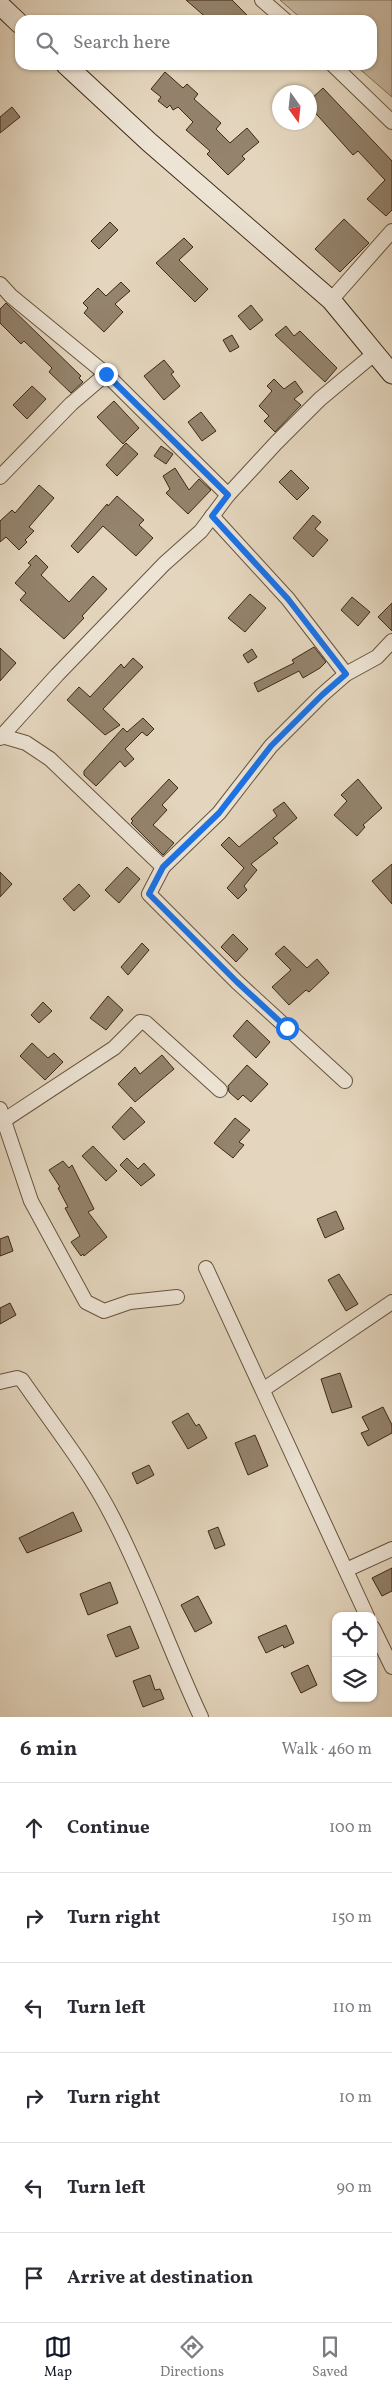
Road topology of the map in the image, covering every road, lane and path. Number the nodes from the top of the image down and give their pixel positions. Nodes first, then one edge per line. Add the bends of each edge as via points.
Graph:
1 (262, 0) edge
2 (0, 6) edge
3 (279, 15) edge
4 (15, 20) edge
5 (71, 70) edge
6 (338, 70) edge
7 (392, 122) edge
8 (392, 231) edge
9 (0, 284) edge
10 (331, 300) junction
11 (374, 354) junction
12 (106, 374) junction
13 (392, 374) edge
14 (0, 477) edge
15 (228, 495) junction
16 (212, 516) junction
17 (392, 641) edge
18 (346, 674) junction
19 (1, 737) edge
20 (163, 867) junction
21 (345, 1081) dead end
22 (220, 1090) dead end
23 (2, 1118) edge
24 (206, 1268) dead end
25 (177, 1297) dead end
26 (392, 1302) edge
27 (0, 1382) edge
28 (264, 1389) junction
29 (392, 1549) edge
30 (346, 1570) junction
31 (365, 1612) edge
32 (377, 1636) edge
33 (392, 1667) edge
34 (201, 1717) edge

1 - 3 street
2 - 4 main road
5 - 10 main road
6 - 7 street
8 - 10 street
9 - 12 street
10 - 11 main road
11 - 13 main road
11 - 15 street via 314,406
12 - 14 street via 71,404
12 - 15 street
15 - 16 street
16 - 18 street via 288,599
16 - 19 street
17 - 18 street via 377,657
18 - 20 street via 271,746 219,813
19 - 20 street via 26,743 50,759
20 - 21 street via 150,889 152,898
22 - 23 street via 146,1023 140,1022 114,1048
23 - 25 street via 31,1201 86,1302 104,1311 130,1302
24 - 28 street
26 - 28 street
27 - 34 street via 22,1380 91,1478 112,1517
28 - 30 street
29 - 30 street
30 - 31 street
32 - 33 street

